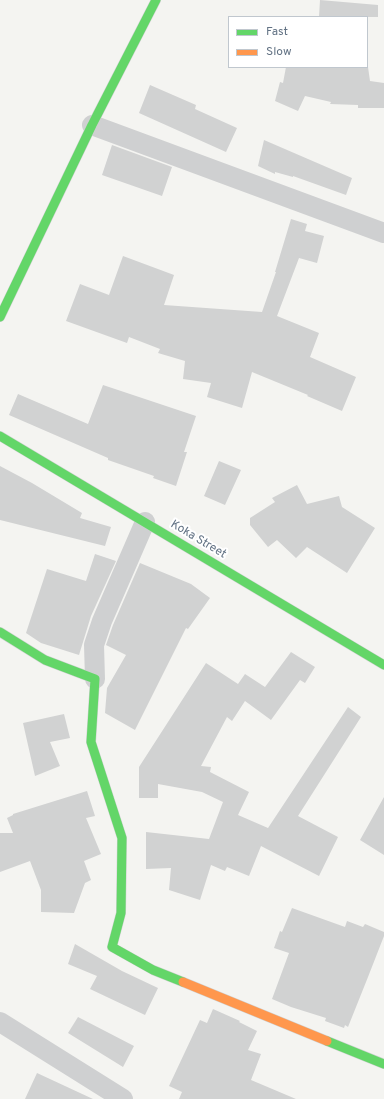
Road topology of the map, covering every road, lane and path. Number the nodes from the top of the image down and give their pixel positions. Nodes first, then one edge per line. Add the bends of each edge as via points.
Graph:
1 (156, 0) edge
2 (92, 126) junction
3 (384, 233) edge
4 (0, 317) edge
5 (0, 436) edge
6 (145, 522) junction
7 (0, 632) edge
8 (384, 665) edge
9 (95, 679) junction
10 (0, 1022) edge
11 (384, 1064) edge
12 (123, 1099) edge

1 - 2 street
2 - 3 street
2 - 4 street
5 - 6 street, Koka Street
6 - 8 street, Koka Street
6 - 9 street via 94,645
7 - 9 street via 44,660
9 - 11 street via 91,742 122,838 121,913 112,947 153,970
10 - 12 street

